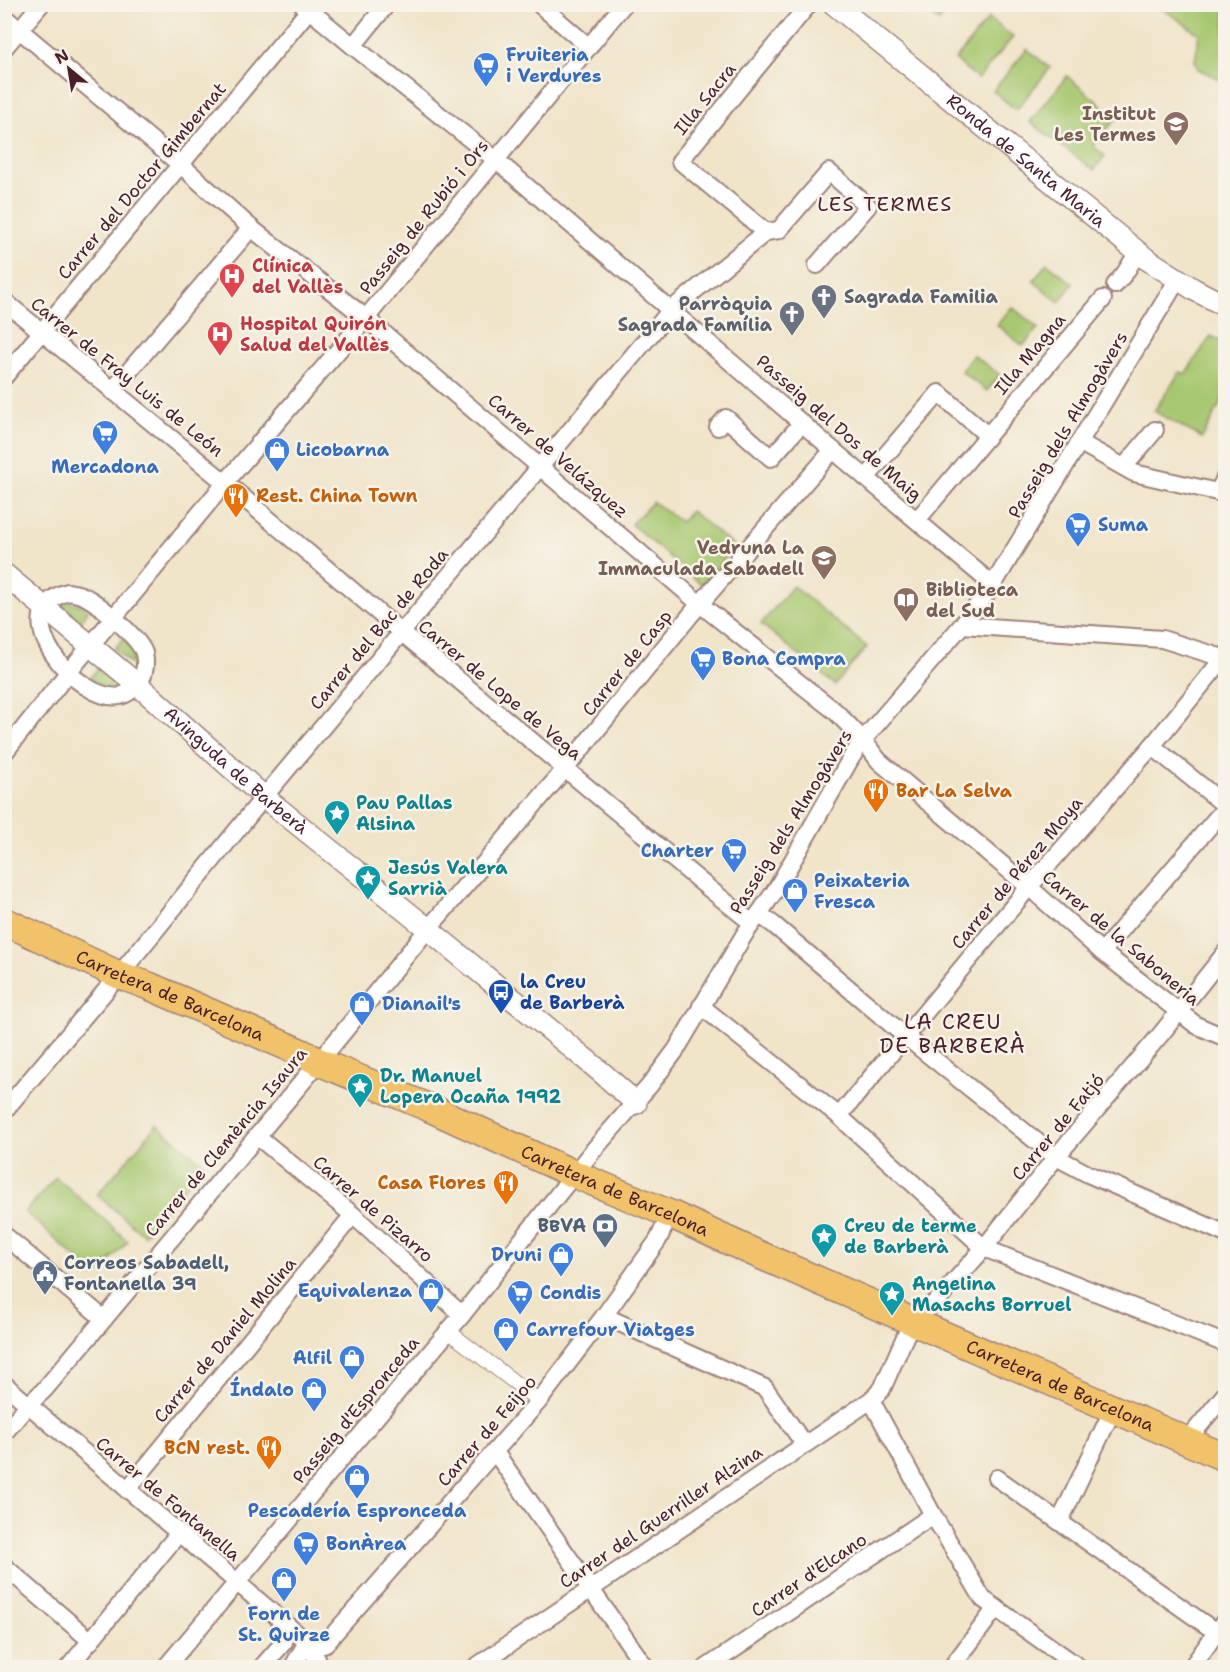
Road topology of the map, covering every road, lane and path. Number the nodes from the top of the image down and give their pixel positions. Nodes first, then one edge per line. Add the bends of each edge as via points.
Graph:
1 (41, 4) edge
2 (387, 4) edge
3 (539, 4) edge
4 (624, 4) edge
5 (809, 4) edge
6 (834, 4) edge
7 (306, 7) edge
8 (4, 17) edge
9 (20, 30) junction
10 (353, 46) junction
11 (589, 47) junction
12 (4, 48) edge
13 (496, 160) junction
14 (181, 165) junction
15 (251, 228) junction
16 (766, 232) junction
17 (1138, 252) junction
18 (817, 265) dead end
19 (1178, 279) junction
20 (1115, 285) dead end
21 (1103, 299) dead end
22 (4, 301) edge
23 (1226, 306) edge
24 (671, 310) junction
25 (366, 318) junction
26 (42, 333) junction
27 (4, 377) edge
28 (112, 391) junction
29 (802, 423) junction
30 (718, 427) dead end
31 (1155, 430) dead end
32 (987, 435) junction
33 (1078, 442) junction
34 (833, 450) junction
35 (541, 467) junction
36 (1124, 468) junction
37 (1226, 476) edge
38 (866, 478) junction
39 (225, 483) junction
40 (1222, 493) edge
41 (917, 520) junction
42 (4, 574) edge
43 (993, 585) junction
44 (41, 604) junction
45 (700, 604) junction
46 (114, 618) junction
47 (962, 625) junction
48 (401, 632) junction
49 (91, 645) junction
50 (1225, 658) edge
51 (67, 674) junction
52 (138, 685) junction
53 (863, 740) junction
54 (1152, 746) junction
55 (4, 753) edge
56 (565, 770) junction
57 (264, 797) junction
58 (1226, 806) edge
59 (1029, 887) junction
60 (756, 918) junction
61 (4, 921) edge
62 (428, 929) junction
63 (1102, 952) junction
64 (1226, 952) edge
65 (119, 975) junction
66 (701, 1006) junction
67 (1178, 1013) junction
68 (906, 1036) junction
69 (1226, 1038) edge
70 (319, 1062) junction
71 (636, 1103) junction
72 (4, 1111) edge
73 (839, 1116) junction
74 (257, 1136) junction
75 (1056, 1157) junction
76 (574, 1174) junction
77 (670, 1214) junction
78 (353, 1215) junction
79 (1226, 1234) edge
80 (4, 1235) edge
81 (984, 1248) junction
82 (462, 1315) junction
83 (604, 1316) junction
84 (104, 1319) junction
85 (912, 1321) junction
86 (448, 1331) junction
87 (1226, 1344) edge
88 (4, 1384) edge
89 (1226, 1394) edge
90 (871, 1400) junction
91 (540, 1401) junction
92 (28, 1405) junction
93 (1113, 1409) junction
94 (4, 1433) edge
95 (1186, 1442) junction
96 (804, 1444) junction
97 (495, 1452) junction
98 (1226, 1458) edge
99 (997, 1478) dead end
100 (127, 1490) junction
101 (933, 1515) junction
102 (1060, 1521) junction
103 (179, 1533) junction
104 (4, 1566) edge
105 (237, 1582) junction
106 (591, 1588) junction
107 (996, 1608) junction
108 (279, 1618) junction
109 (1222, 1630) edge
110 (90, 1641) junction
111 (307, 1642) junction
112 (68, 1668) edge
113 (165, 1668) edge
114 (261, 1668) edge
115 (292, 1668) edge
116 (312, 1668) edge
117 (474, 1668) edge
118 (646, 1668) edge
119 (706, 1668) edge
120 (951, 1668) edge
121 (1080, 1668) edge
122 (1191, 1668) edge

1 - 9 street
2 - 10 street
3 - 11 street
4 - 11 street, Passeig de Rubió i Ors
5 - 16 street, Illa Sacra via 680,161
6 - 17 street, Ronda de Santa Maria
7 - 10 street, Passeig del Dos de Maig
7 - 14 street, Carrer del Doctor Gimbernat
8 - 9 street, Carrer de Velázquez
9 - 12 street
9 - 14 street, Carrer de Velázquez
10 - 13 street, Passeig del Dos de Maig
11 - 13 street, Passeig de Rubió i Ors
13 - 24 street, Passeig del Dos de Maig
13 - 25 street, Passeig de Rubió i Ors
14 - 15 street, Carrer de Velázquez
14 - 26 street, Carrer del Doctor Gimbernat
15 - 25 street, Carrer de Velázquez
15 - 28 street
16 - 18 street via 779,230 829,172 868,206
16 - 24 street
17 - 19 street, Ronda de Santa Maria
17 - 20 street
19 - 23 street, Ronda de Santa Maria
19 - 33 street, Passeig dels Almogàvers
21 - 32 street, Illa Magna
22 - 26 street, Carrer de Fray Luis de León
24 - 29 street, Passeig del Dos de Maig
24 - 35 street, Carrer del Bac de Roda
25 - 35 street, Carrer de Velázquez
25 - 39 street, Passeig de Rubió i Ors
26 - 27 street, Carrer del Doctor Gimbernat
26 - 28 street, Carrer de Fray Luis de León
28 - 39 street, Carrer de Fray Luis de León
29 - 30 street via 771,458 726,418
29 - 34 street, Passeig del Dos de Maig
31 - 36 street
32 - 38 street via 939,393
32 - 41 street, Illa Magna
33 - 36 street
33 - 43 street, Passeig dels Almogàvers
34 - 38 street, Passeig del Dos de Maig
34 - 45 street, Carrer de Casp
35 - 45 street, Carrer de Velázquez
35 - 48 street, Carrer del Bac de Roda
36 - 40 street
37 - 40 street
38 - 41 street, Passeig del Dos de Maig
39 - 46 street, Passeig de Rubió i Ors
39 - 48 street, Carrer de Lope de Vega
41 - 43 street, Passeig del Dos de Maig
42 - 44 street, Avinguda de Barberà
43 - 47 street, Passeig dels Almogàvers
44 - 46 street via 53,595 68,592 82,595
44 - 49 street, Avinguda de Barberà
44 - 51 street via 34,616 36,639
45 - 53 street, Carrer de Velázquez via 836,712
45 - 56 street, Carrer de Casp
46 - 49 street, Passeig de Rubió i Ors
46 - 52 street via 144,654 145,673
47 - 50 street via 1162,639
47 - 53 street, Passeig dels Almogàvers
48 - 56 street, Carrer de Lope de Vega
48 - 57 street, Carrer del Bac de Roda
49 - 51 street, Passeig de Rubió i Ors
49 - 52 street, Avinguda de Barberà
50 - 54 street, Carrer de Pérez Moya
51 - 52 street via 98,694 112,697
51 - 55 street, Passeig de Rubió i Ors
52 - 57 street, Avinguda de Barberà
53 - 59 street, Carrer de la Saboneria via 879,761
53 - 60 street, Passeig dels Almogàvers
54 - 58 street
54 - 59 street, Carrer de Pérez Moya
56 - 60 street, Carrer de Lope de Vega via 701,882
56 - 62 street, Carrer de Casp
57 - 62 street, Avinguda de Barberà
57 - 65 street, Carrer del Bac de Roda
58 - 63 street
59 - 63 street, Carrer de la Saboneria
59 - 68 street, Carrer de Pérez Moya
60 - 66 street, Passeig dels Almogàvers
60 - 68 street, Carrer de Lope de Vega
61 - 65 main road, Carretera de Barcelona
62 - 70 street, Carrer de Clemència Isaura
62 - 71 street, Avinguda de Barberà
63 - 67 street, Carrer de la Saboneria
64 - 67 street, Carrer de Fatjó
65 - 70 main road, Carretera de Barcelona
65 - 72 street, Carrer del Bac de Roda
66 - 71 street, Passeig dels Almogàvers via 676,1050
66 - 73 street
67 - 69 street, Carrer de la Saboneria
67 - 75 street, Carrer de Fatjó
68 - 73 street, Carrer de Pérez Moya
68 - 75 street, Carrer de Lope de Vega
70 - 74 street, Carrer de Clemència Isaura
70 - 76 main road, Carretera de Barcelona
71 - 76 street, Passeig dels Almogàvers
73 - 81 street
74 - 78 street, Carrer de Pizarro
74 - 84 street, Carrer de Clemència Isaura
75 - 79 street, Carrer de Lope de Vega
75 - 81 street, Carrer de Fatjó
76 - 77 main road, Carretera de Barcelona
76 - 82 street, Passeig d'Espronceda
77 - 83 street, Carrer de Feijoo via 658,1240
77 - 85 main road, Carretera de Barcelona
78 - 82 street, Carrer de Pizarro
78 - 100 street, Carrer de Daniel Molina
80 - 84 street
81 - 85 street, Carrer de Fatjó via 937,1301
81 - 87 street
82 - 86 street, Passeig d'Espronceda
83 - 91 street, Carrer de Feijoo
83 - 96 street via 765,1388
84 - 92 street, Carrer de Clemència Isaura
85 - 90 street via 882,1389
85 - 93 main road, Carretera de Barcelona
86 - 91 street
86 - 105 street, Passeig d'Espronceda
88 - 92 street, Carrer de Fontanella
89 - 95 street
90 - 96 street, Carrer del Guerriller Alzina
90 - 101 street
91 - 97 street, Carrer de Feijoo
92 - 94 street, Carrer de Clemència Isaura
92 - 100 street, Carrer de Fontanella
93 - 95 main road, Carretera de Barcelona
93 - 102 street
95 - 98 main road, Carretera de Barcelona
96 - 106 street, Carrer del Guerriller Alzina
97 - 106 street
97 - 111 street, Carrer de Feijoo via 324,1645
99 - 102 street
100 - 103 street, Carrer de Fontanella
101 - 107 street via 983,1599
101 - 119 street, Carrer d'Elcano
102 - 109 street
103 - 105 street, Carrer de Fontanella
103 - 110 street
104 - 110 street
105 - 108 street, Carrer de Fontanella
105 - 113 street, Passeig d'Espronceda
106 - 117 street, Carrer del Guerriller Alzina
106 - 118 street
107 - 120 street
107 - 121 street
108 - 111 street, Carrer de Fontanella
108 - 114 street via 284,1642
109 - 122 street
110 - 112 street
111 - 115 street
111 - 116 street via 317,1659

